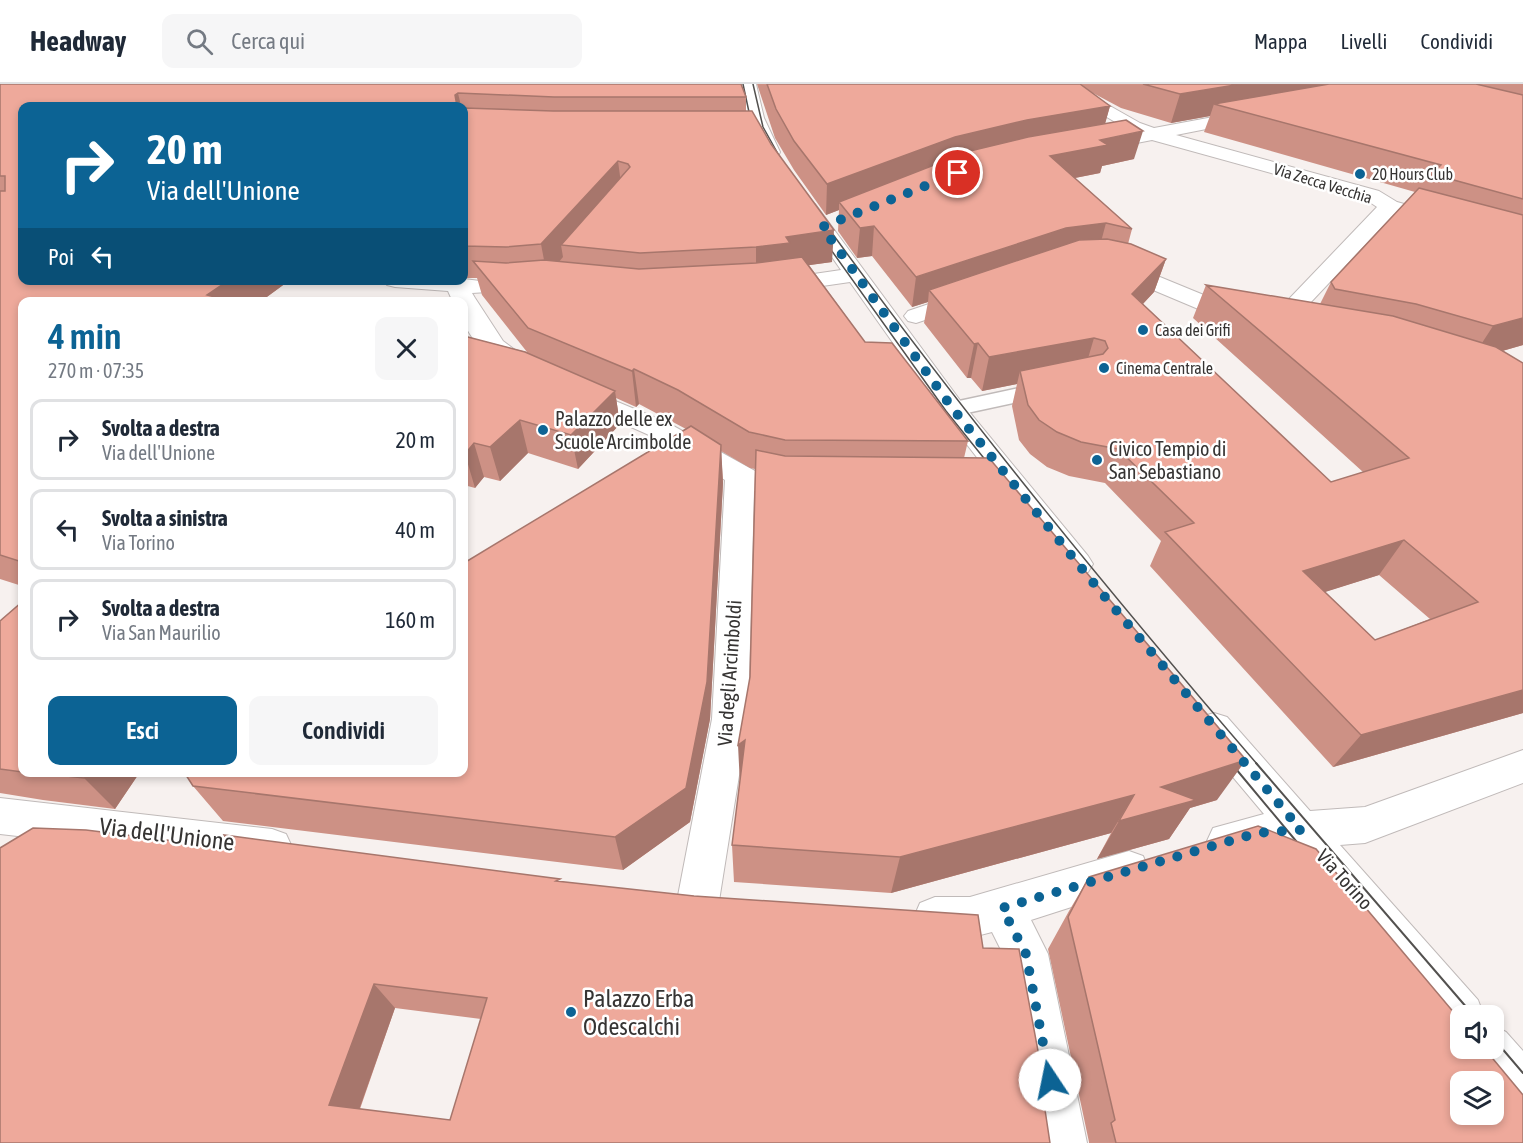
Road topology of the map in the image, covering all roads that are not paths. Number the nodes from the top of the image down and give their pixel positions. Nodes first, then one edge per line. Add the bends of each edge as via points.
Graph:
1 (748, 84) edge
2 (1059, 84) edge
3 (1267, 112) edge
4 (738, 133) edge
5 (760, 133) junction
6 (1156, 135) junction
7 (1079, 148) edge
8 (783, 170) edge
9 (798, 193) edge
10 (1390, 206) junction
11 (1523, 244) edge
12 (1098, 262) edge
13 (855, 275) junction
14 (447, 285) edge
15 (457, 286) junction
16 (502, 288) edge
17 (756, 288) edge
18 (992, 290) edge
19 (462, 297) edge
20 (468, 309) edge
21 (916, 316) dead end
22 (1073, 383) edge
23 (953, 409) junction
24 (740, 478) junction
25 (830, 488) edge
26 (980, 489) edge
27 (1019, 490) junction
28 (1092, 582) edge
29 (1192, 701) edge
30 (1523, 766) edge
31 (0, 816) edge
32 (1301, 830) junction
33 (310, 852) edge
34 (697, 901) edge
35 (1002, 908) junction
36 (900, 916) edge
37 (1453, 1005) edge
38 (1499, 1059) edge
39 (1523, 1088) edge
40 (1062, 1143) edge

1 - 5 street
2 - 6 street, Via Zecca Vecchia via 1134,127
3 - 6 street
4 - 5 street
5 - 8 street
6 - 7 street
6 - 10 street, Via Zecca Vecchia via 1372,195
9 - 13 street via 830,224
10 - 11 street, Via Zecca Vecchia
10 - 12 street via 1300,300 1297,329 1222,312 1129,270
13 - 17 street
13 - 23 street
14 - 15 street
15 - 16 street
15 - 19 street
18 - 21 street
20 - 24 street via 490,341 520,368 670,434
22 - 23 street
23 - 27 street
24 - 25 street via 784,488
24 - 34 street, Via degli Arcimboldi via 730,719
26 - 27 street
27 - 28 street
29 - 32 street, Via Torino
30 - 32 street via 1365,825
31 - 33 street, Via dell'Unione
32 - 35 street via 1257,833
32 - 37 street, Via Torino
35 - 36 street via 970,918
35 - 40 street via 1026,954
38 - 39 street

